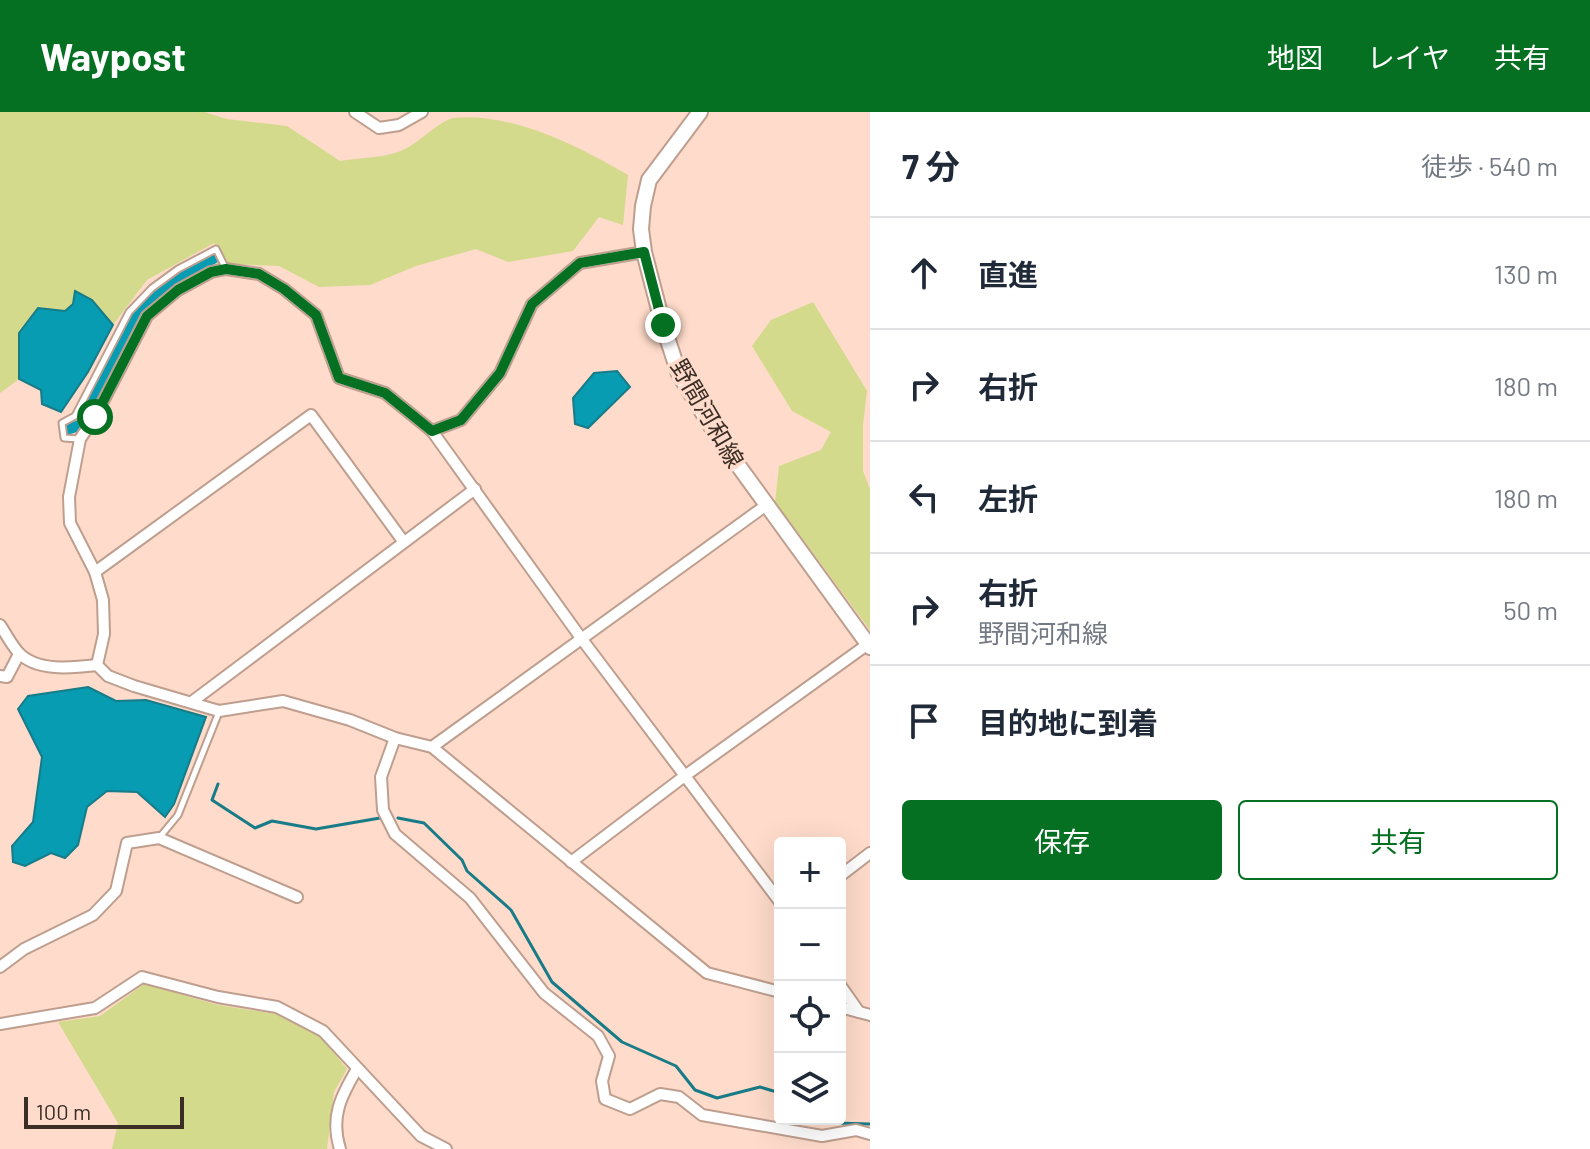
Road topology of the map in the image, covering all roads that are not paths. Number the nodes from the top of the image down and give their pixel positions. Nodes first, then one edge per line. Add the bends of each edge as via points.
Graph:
1 (355, 112) edge
2 (422, 112) edge
3 (700, 112) edge
4 (644, 252) junction
5 (226, 269) junction
6 (432, 431) junction
7 (80, 439) junction
8 (475, 489) junction
9 (765, 506) junction
10 (403, 541) junction
11 (95, 572) junction
12 (0, 625) edge
13 (581, 638) junction
14 (869, 646) edge
15 (19, 654) junction
16 (97, 665) junction
17 (0, 676) edge
18 (193, 701) junction
19 (219, 711) junction
20 (395, 738) junction
21 (432, 747) junction
22 (686, 775) junction
23 (159, 838) junction
24 (870, 853) edge
25 (571, 862) junction
26 (846, 871) edge
27 (774, 894) edge
28 (297, 897) dead end
29 (0, 967) edge
30 (774, 990) edge
31 (846, 992) edge
32 (865, 1013) edge
33 (0, 1024) edge
34 (357, 1069) junction
35 (870, 1134) edge
36 (340, 1149) edge
37 (446, 1149) edge

1 - 2 street via 379,128 399,125
3 - 4 main road, 野間河和線 via 649,180 641,229
4 - 6 street via 580,263 532,304 500,373 461,420
4 - 9 main road, 野間河和線 via 679,374
5 - 6 street via 259,274 284,289 316,315 339,378 385,393
5 - 7 street via 178,290 147,316
5 - 7 lane via 216,249 178,269 129,312 75,416 62,423 64,438
6 - 8 street
7 - 11 street via 69,497 70,523
8 - 10 street
8 - 13 street
9 - 13 street
9 - 14 main road, 野間河和線
10 - 11 street via 311,415
10 - 18 street
11 - 16 street via 104,634
12 - 15 street
13 - 21 street
13 - 22 street
14 - 22 street
15 - 16 street via 44,665
15 - 17 street via 7,677
16 - 18 street via 108,676 134,686
18 - 19 street
19 - 20 street via 283,701
19 - 23 lane via 178,815
20 - 21 street
20 - 35 street via 381,777 383,810 395,834 470,898 544,993 598,1036 609,1056 602,1081 605,1099 630,1109 660,1094 679,1097 702,1115 822,1136 856,1130
21 - 25 street
22 - 25 street
22 - 27 street
23 - 28 street
23 - 29 street via 127,843 116,891 93,915
24 - 26 street
25 - 30 street via 707,973
31 - 32 street
33 - 34 street via 95,1008 142,977 277,1007 323,1031
34 - 36 street via 341,1097 335,1131
34 - 37 street via 421,1136

